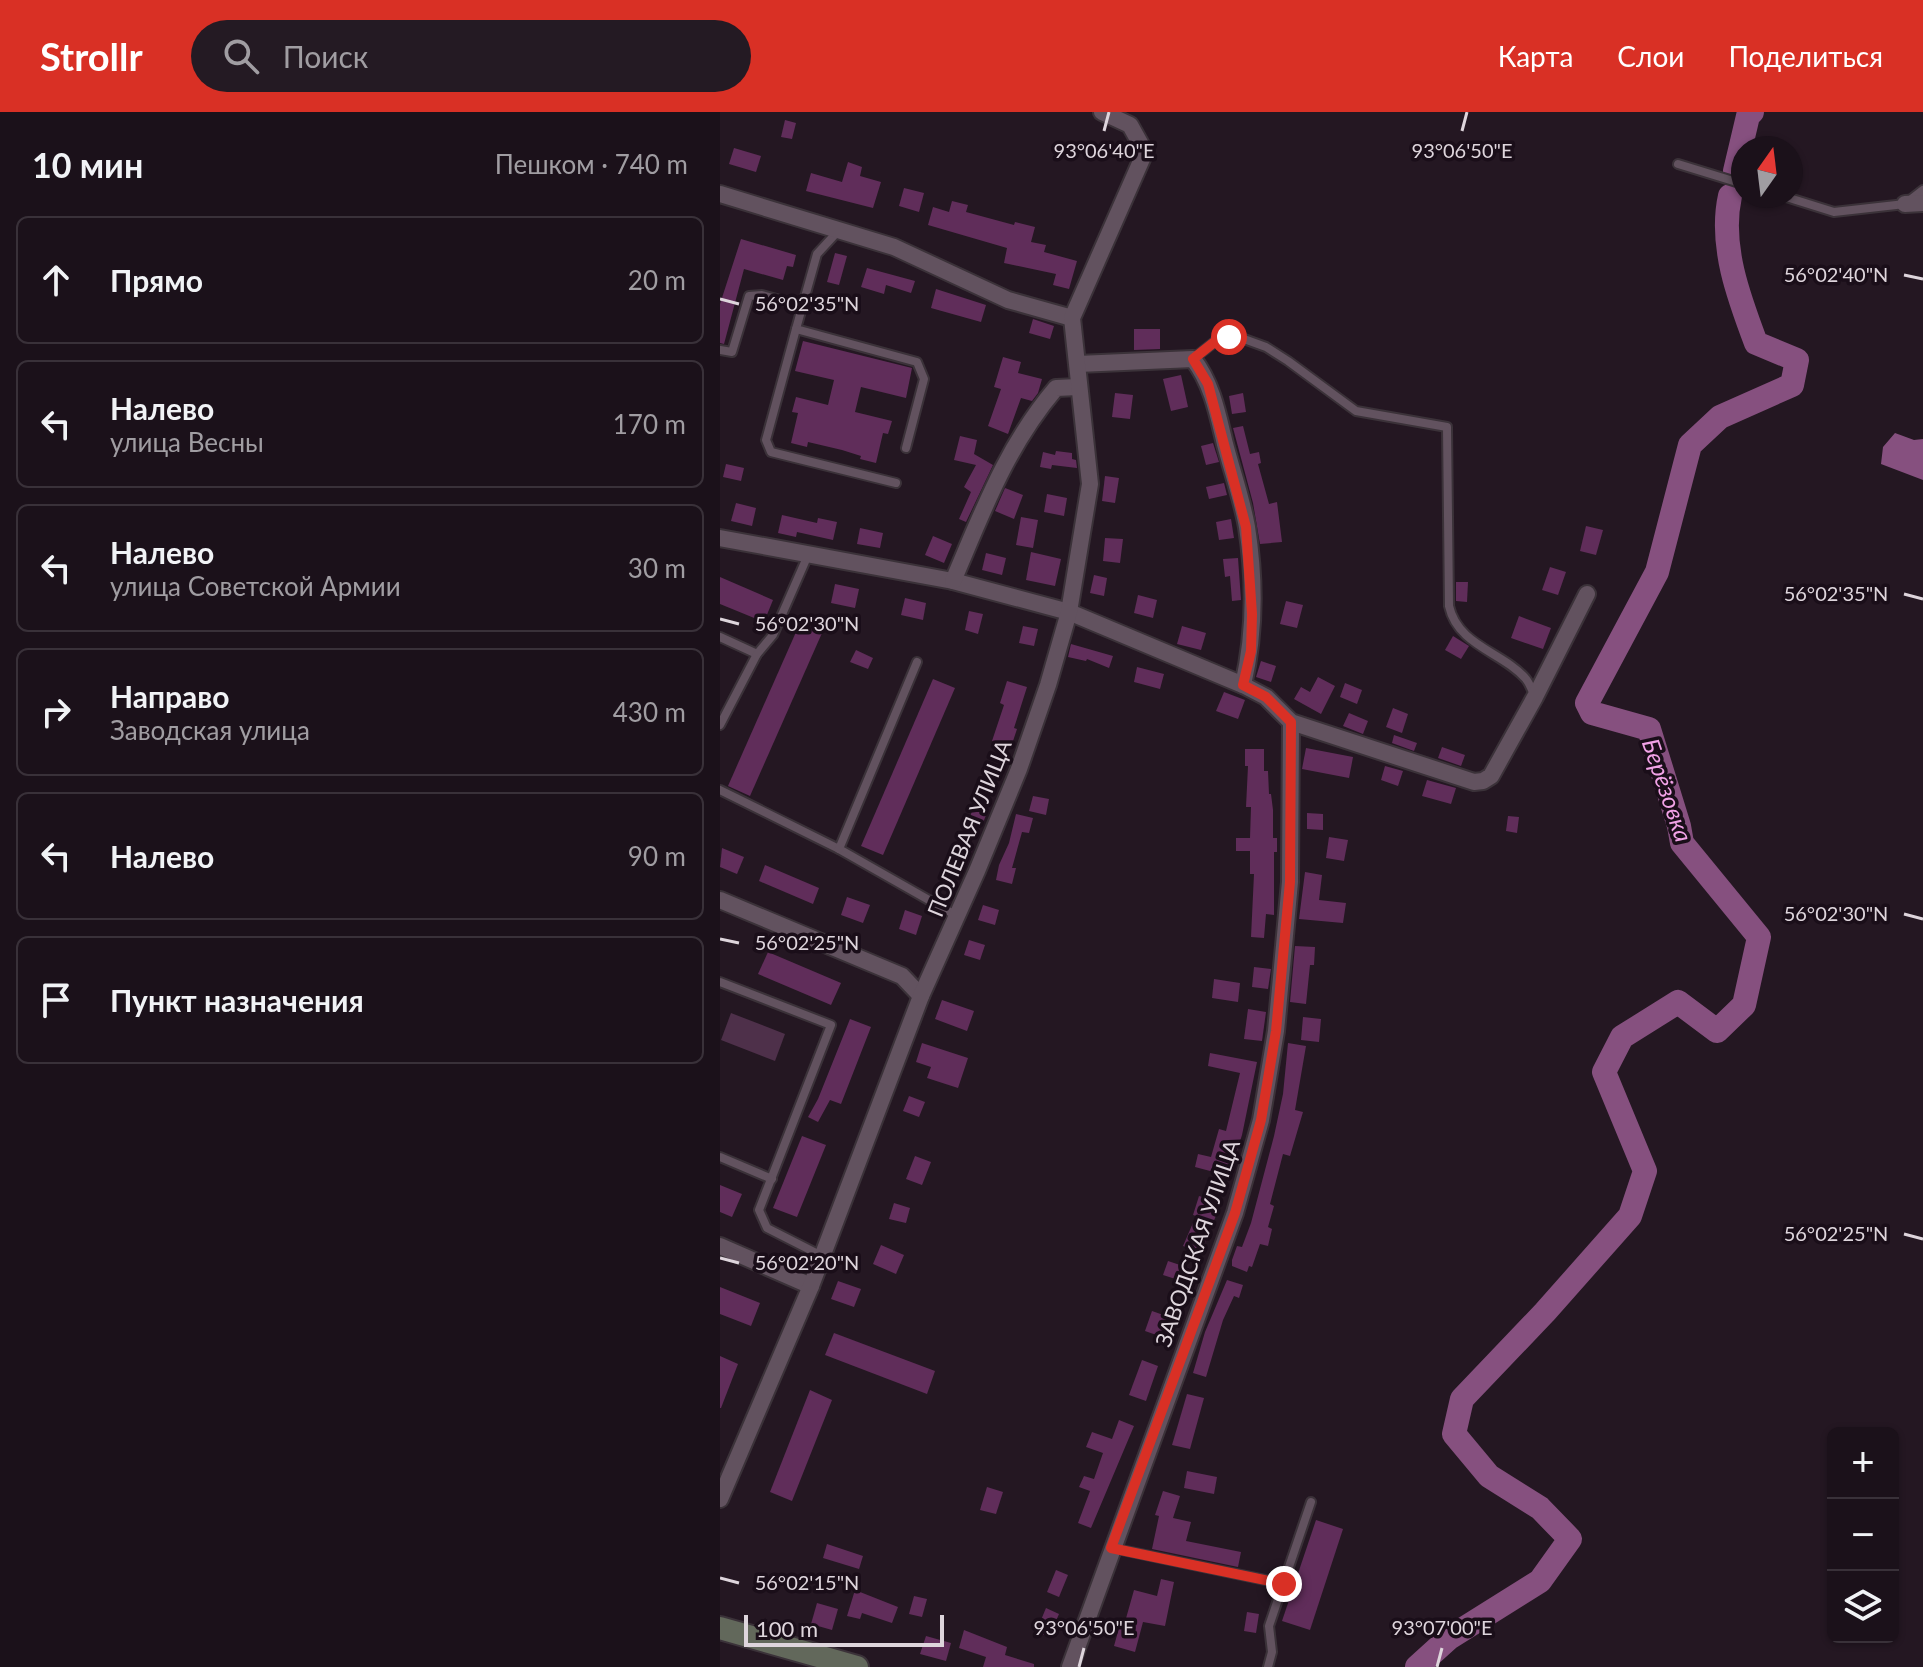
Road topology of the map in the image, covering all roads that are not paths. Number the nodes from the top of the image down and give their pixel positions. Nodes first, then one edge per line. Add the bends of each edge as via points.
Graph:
1 (1102, 112) edge
2 (1678, 164) dead end
3 (1731, 180) edge
4 (1923, 190) edge
5 (720, 194) edge
6 (1803, 202) edge
7 (1923, 203) edge
8 (1905, 204) junction
9 (840, 229) junction
10 (802, 306) junction
11 (1072, 318) junction
12 (796, 329) junction
13 (720, 350) edge
14 (1193, 359) junction
15 (1078, 364) junction
16 (1078, 387) junction
17 (906, 448) dead end
18 (896, 483) dead end
19 (720, 538) edge
20 (808, 555) junction
21 (953, 581) junction
22 (1587, 594) dead end
23 (1069, 612) junction
24 (720, 637) edge
25 (757, 654) junction
26 (917, 662) dead end
27 (1243, 685) junction
28 (1535, 697) junction
29 (1291, 722) junction
30 (720, 725) edge
31 (720, 790) edge
32 (839, 849) junction
33 (720, 900) edge
34 (957, 916) junction
35 (720, 982) edge
36 (921, 996) junction
37 (720, 1157) edge
38 (772, 1179) junction
39 (720, 1246) edge
40 (822, 1256) junction
41 (811, 1286) junction
42 (720, 1499) edge
43 (1311, 1502) dead end
44 (1111, 1548) junction
45 (1284, 1584) junction
46 (720, 1628) edge
47 (857, 1667) edge
48 (1070, 1667) edge
49 (1268, 1667) edge

1 - 11 street via 1130,125 1145,152
2 - 3 lane
4 - 8 lane
5 - 9 street
6 - 8 lane via 1834,212
7 - 8 street
9 - 10 lane via 817,254
9 - 11 street via 894,247 1008,300
10 - 12 lane
10 - 13 lane via 749,296 732,352
11 - 15 street, ПОЛЕВАЯ УЛИЦА
12 - 17 lane via 917,362 924,379
12 - 18 lane via 766,440 771,452
14 - 15 street
14 - 27 street via 1208,384 1246,527 1252,614
14 - 28 lane via 1217,340 1244,339 1288,361 1356,411 1447,427 1452,618 1462,633 1526,679
15 - 16 street, ПОЛЕВАЯ УЛИЦА
16 - 21 street via 1056,388 1022,433
16 - 23 street, ПОЛЕВАЯ УЛИЦА via 1090,484
19 - 20 street
20 - 21 street
20 - 25 lane via 773,635
21 - 23 street
22 - 28 street
23 - 27 street
23 - 34 street, ПОЛЕВАЯ УЛИЦА via 1019,769
24 - 25 lane
25 - 30 lane
26 - 32 lane
27 - 29 street via 1266,697
28 - 29 street via 1491,776 1483,781
29 - 44 street, ЗАВОДСКАЯ УЛИЦА via 1290,882 1276,1031 1261,1120 1235,1213
31 - 32 lane
32 - 34 lane
33 - 36 street via 902,976
34 - 36 street, ПОЛЕВАЯ УЛИЦА
35 - 38 lane via 831,1025
36 - 40 street, ПОЛЕВАЯ УЛИЦА
37 - 38 lane
38 - 40 lane via 759,1210 767,1228
39 - 41 street
40 - 41 street, ПОЛЕВАЯ УЛИЦА
41 - 42 street, ПОЛЕВАЯ УЛИЦА
43 - 45 lane
44 - 45 lane
44 - 48 street, ЗАВОДСКАЯ УЛИЦА
45 - 49 lane via 1269,1626
46 - 47 main road

